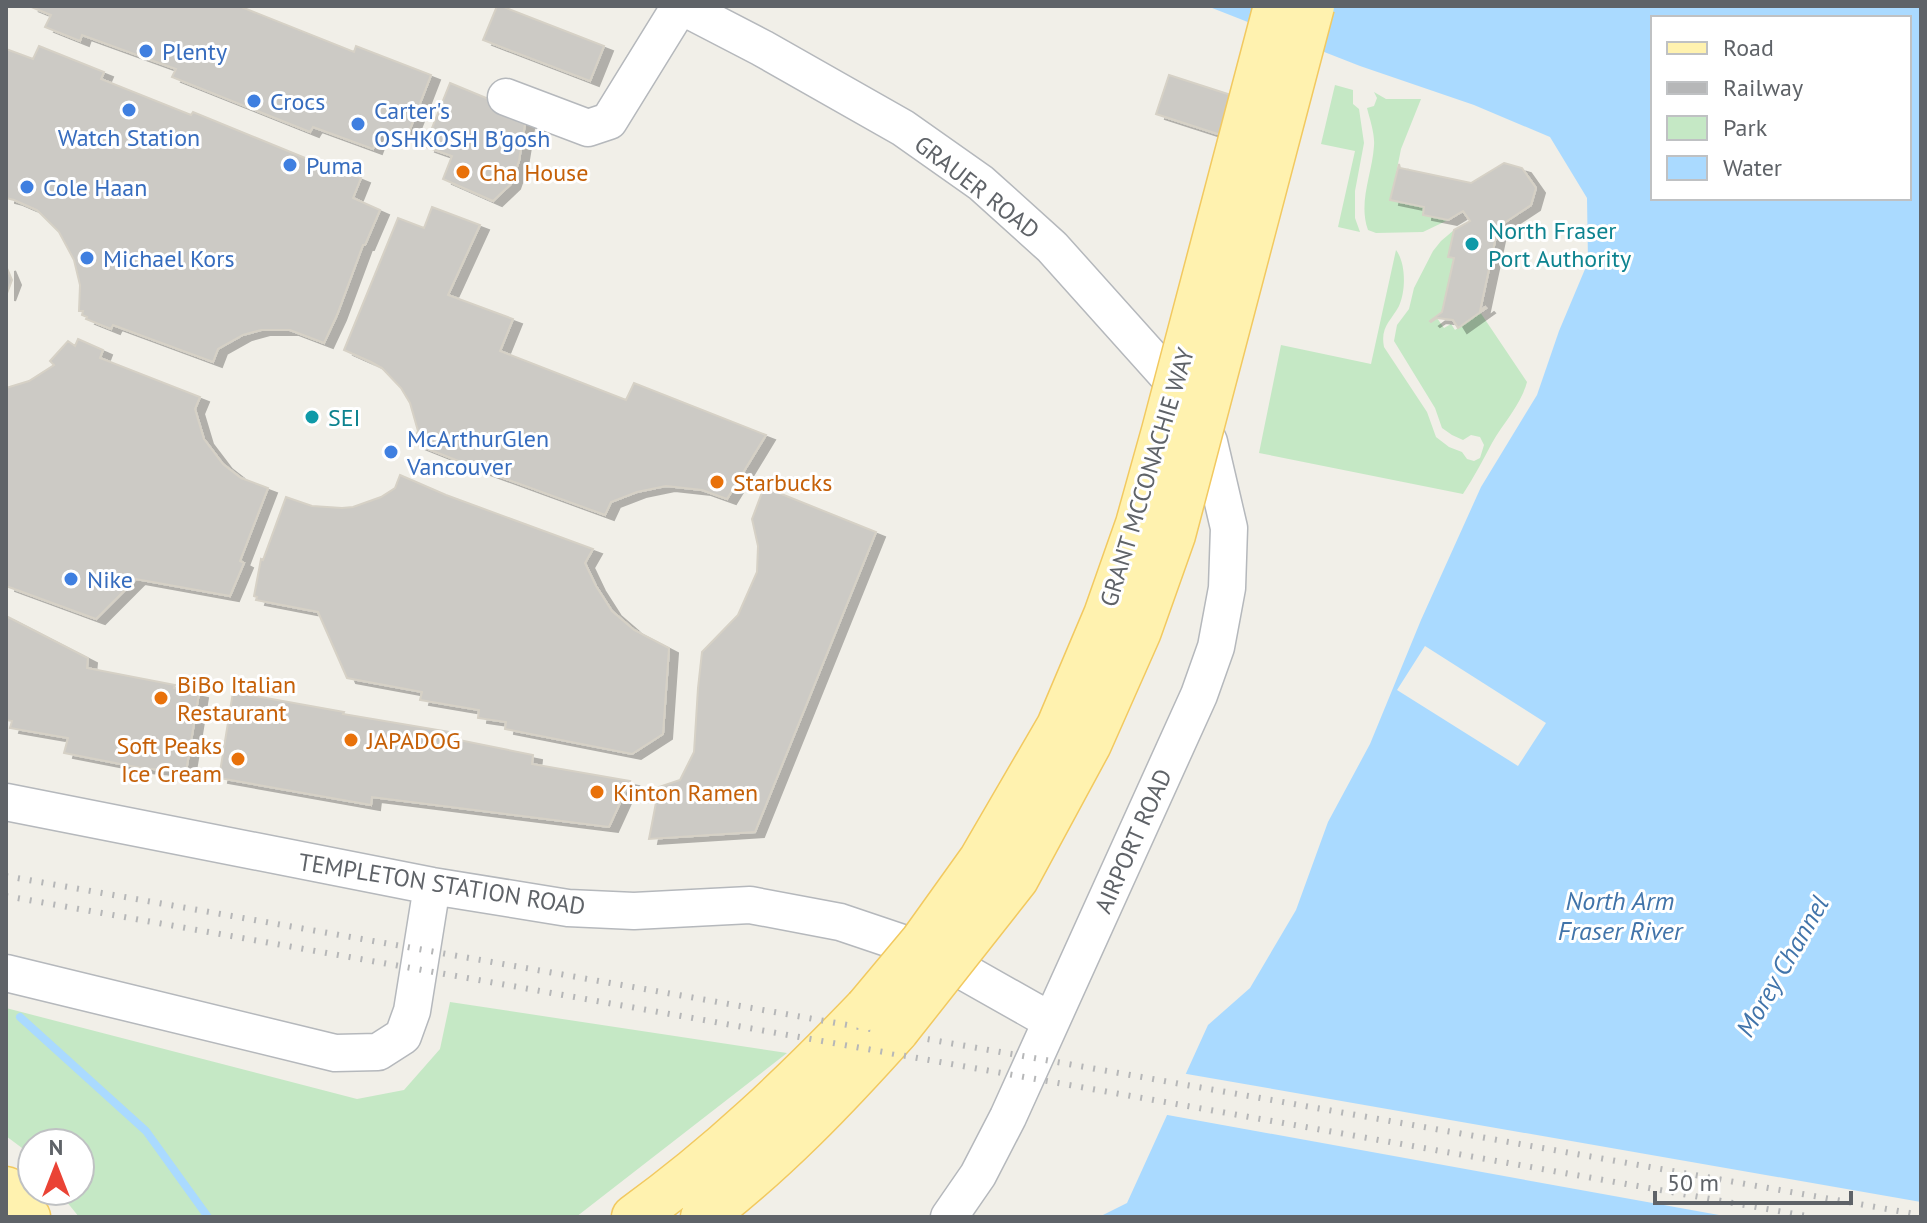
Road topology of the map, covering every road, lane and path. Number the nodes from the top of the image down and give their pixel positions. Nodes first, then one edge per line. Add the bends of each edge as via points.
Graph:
1 (680, 6) edge
2 (1276, 6) edge
3 (1312, 6) edge
4 (506, 97) dead end
5 (1209, 442) joint
6 (6, 802) edge
7 (432, 886) junction
8 (6, 973) edge
9 (882, 1019) junction
10 (1051, 1021) junction
11 (6, 1189) edge
12 (28, 1217) edge
13 (634, 1217) edge
14 (703, 1217) edge
15 (949, 1217) edge

1 - 4 street via 601,136
1 - 5 street, GRAUER ROAD via 903,128 981,183 1052,247 1191,402
2 - 9 main road, GRANT MCCONACHIE WAY, bridge via 1164,431 1106,615 1059,726 981,860 896,975
3 - 9 main road, GRANT MCCONACHIE WAY, bridge via 1173,535 1139,631 1089,744 1016,879
5 - 10 street, AIRPORT ROAD via 1229,528 1227,588 1216,647
6 - 7 street, TEMPLETON STATION ROAD
7 - 8 street via 412,1011 403,1036 378,1052 335,1053
7 - 10 street, TEMPLETON STATION ROAD via 568,908 634,911 750,905 840,922 929,952
9 - 13 main road, GRANT MCCONACHIE WAY
9 - 14 main road, GRANT MCCONACHIE WAY via 837,1095
10 - 15 street, AIRPORT ROAD via 1008,1117
11 - 12 main road

